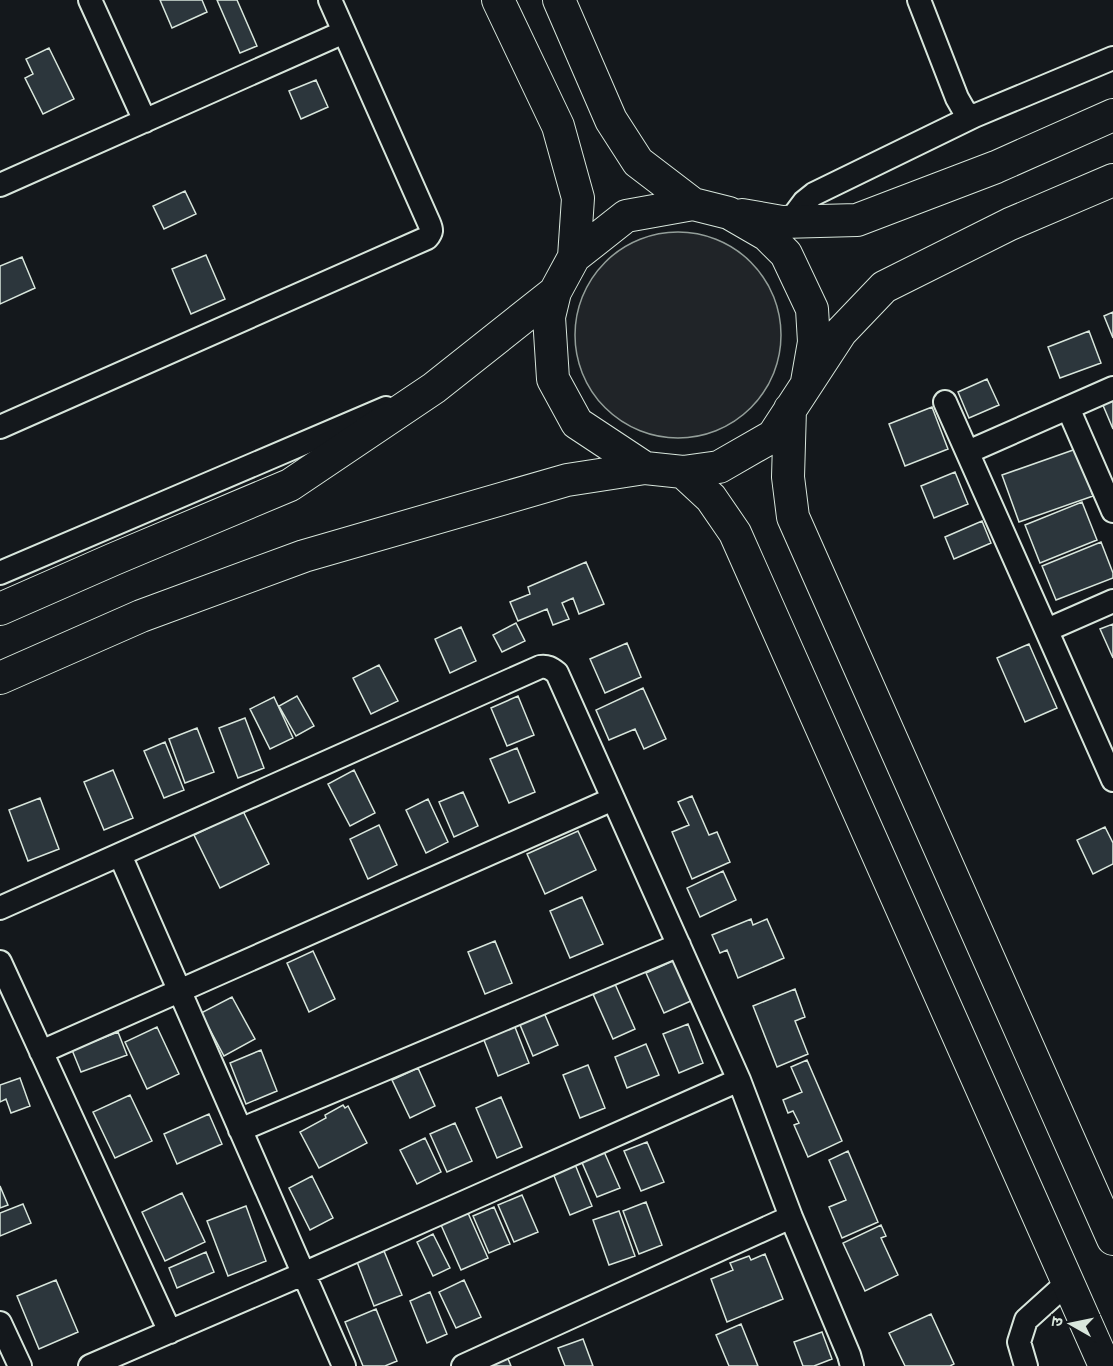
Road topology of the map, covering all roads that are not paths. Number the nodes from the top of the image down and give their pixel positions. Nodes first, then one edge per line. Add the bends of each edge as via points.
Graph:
1 (90, 0) edge
2 (330, 0) edge
3 (498, 0) edge
4 (559, 0) edge
5 (919, 0) edge
6 (344, 32) junction
7 (1113, 58) edge
8 (1113, 114) edge
9 (974, 116) junction
10 (145, 121) junction
11 (1113, 180) edge
12 (0, 185) edge
13 (693, 204) junction
14 (729, 213) junction
15 (789, 222) junction
16 (574, 257) junction
17 (555, 292) junction
18 (807, 381) junction
19 (434, 388) junction
20 (1113, 388) edge
21 (945, 402) dead end
22 (790, 408) junction
23 (1068, 408) junction
24 (0, 427) edge
25 (968, 452) junction
26 (645, 468) junction
27 (683, 472) junction
28 (1113, 511) edge
29 (0, 573) edge
30 (1113, 601) edge
31 (0, 609) edge
32 (1047, 630) junction
33 (0, 678) edge
34 (1104, 734) edge
35 (1113, 780) edge
36 (613, 799) junction
37 (120, 855) junction
38 (0, 908) edge
39 (679, 945) junction
40 (0, 962) edge
41 (179, 990) junction
42 (41, 1052) junction
43 (739, 1080) junction
44 (240, 1130) junction
45 (791, 1217) junction
46 (1113, 1239) edge
47 (303, 1274) junction
48 (1068, 1283) junction
49 (0, 1323) edge
50 (170, 1332) junction
51 (20, 1366) edge
52 (90, 1366) edge
53 (344, 1366) edge
54 (463, 1366) edge
55 (852, 1366) edge
56 (1026, 1366) edge
57 (1104, 1366) edge

1 - 10 street
2 - 6 street
3 - 16 street via 558,126 578,198
4 - 13 street via 611,120 638,162
5 - 9 street via 957,98 965,112
6 - 10 street
6 - 24 street via 431,234
7 - 9 street
8 - 15 street via 996,167 857,220
9 - 15 street via 814,194
10 - 12 street
11 - 18 street via 1010,224 884,287 841,332
13 - 14 street
13 - 16 street via 626,216
14 - 15 street
14 - 18 street via 766,235 786,254 812,309 814,342
16 - 17 street
17 - 19 street
17 - 26 street via 549,317 553,380 577,423
18 - 22 street
19 - 29 street
19 - 31 street via 290,485
20 - 23 street
21 - 25 street
22 - 27 street via 773,436 719,467
22 - 46 street via 788,477 793,517
23 - 25 street
23 - 28 street
25 - 32 street
26 - 27 street
26 - 33 street via 567,480 304,556 141,616
27 - 48 street via 711,498 735,533
30 - 32 street
32 - 34 street
34 - 35 street
36 - 37 street via 557,673 546,667
36 - 39 street
36 - 41 street
37 - 38 street
37 - 41 street
39 - 43 street
39 - 44 street
40 - 42 street
41 - 42 street
41 - 44 street
42 - 50 street
43 - 45 street
43 - 47 street
44 - 47 street
45 - 54 street
45 - 55 street
47 - 50 street
47 - 53 street
48 - 56 street via 1026,1320 1019,1342
48 - 57 street
49 - 51 street
50 - 52 street

